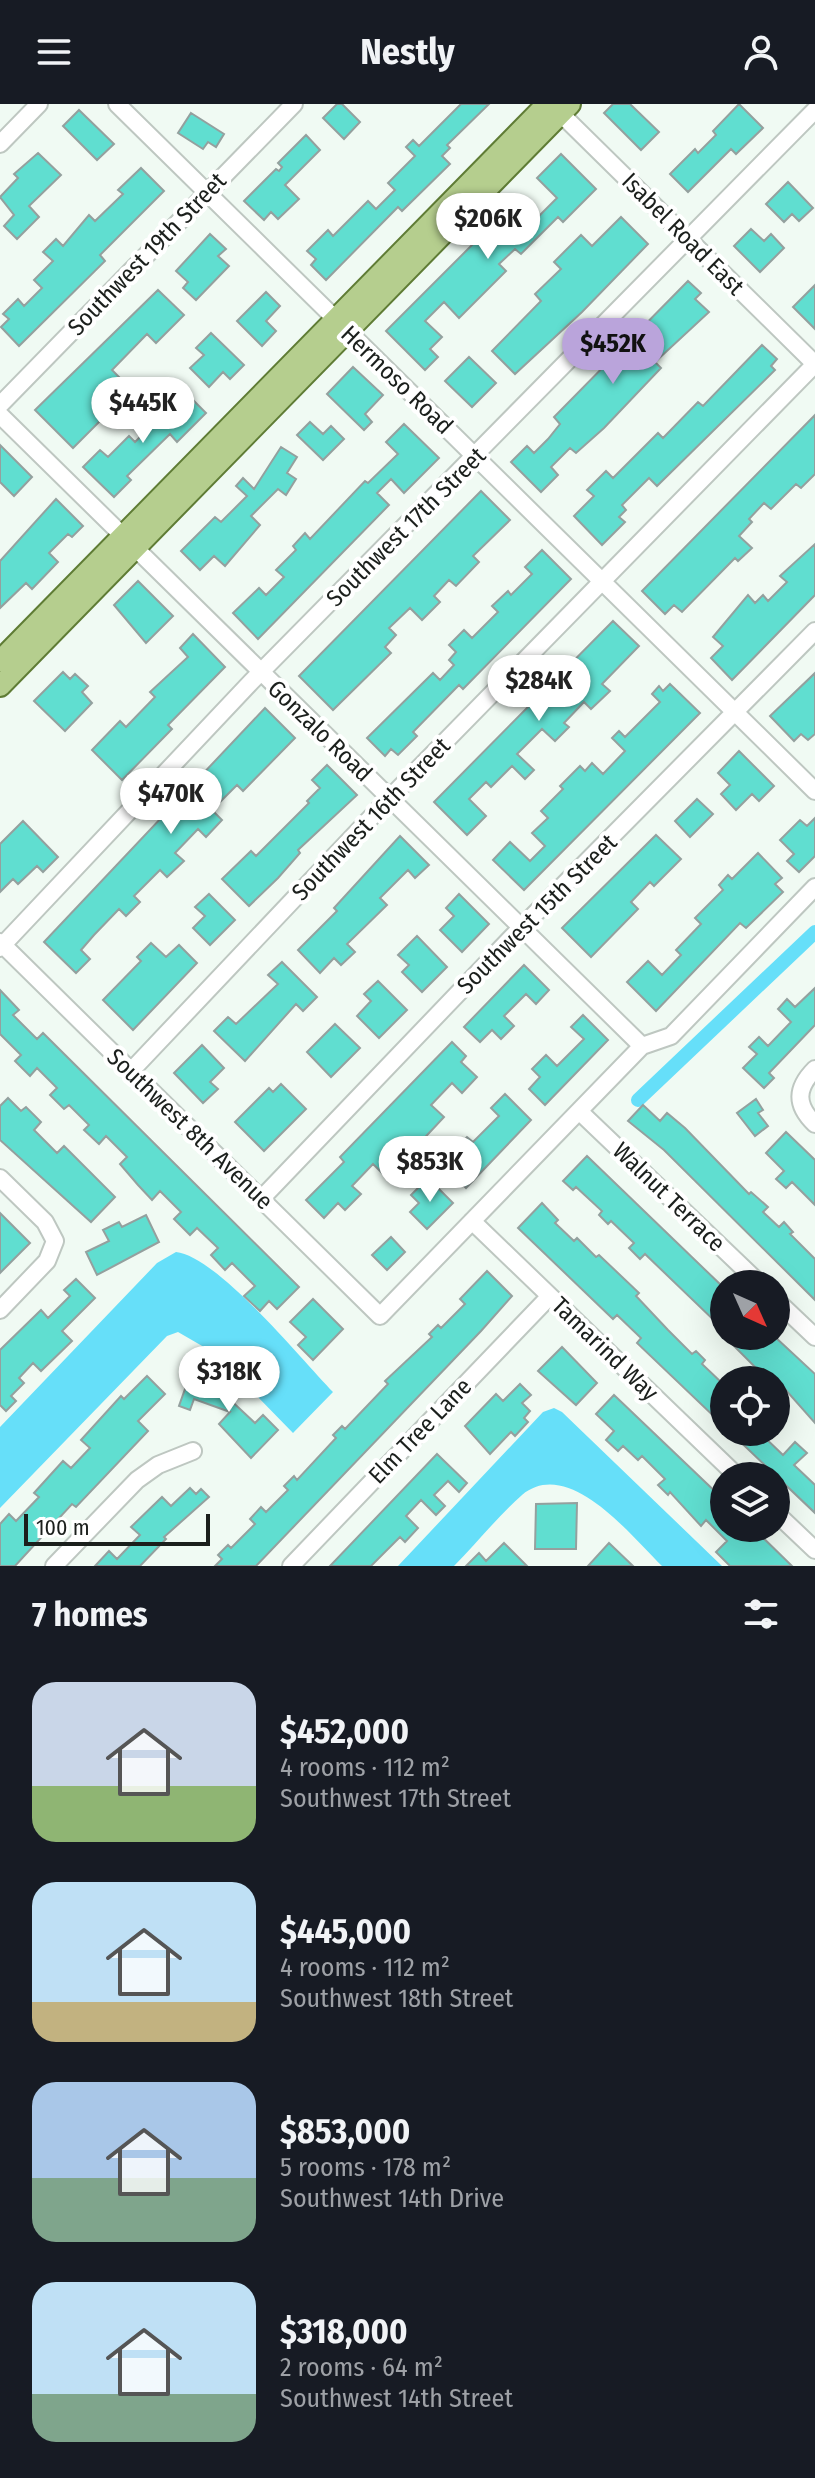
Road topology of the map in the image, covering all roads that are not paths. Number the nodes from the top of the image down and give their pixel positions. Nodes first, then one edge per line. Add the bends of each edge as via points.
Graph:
1 (39, 104) edge
2 (117, 104) edge
3 (294, 104) edge
4 (557, 106) edge
5 (815, 110) edge
6 (0, 144) edge
7 (207, 193) junction
8 (688, 239) junction
9 (342, 326) junction
10 (815, 364) edge
11 (0, 405) edge
12 (0, 415) edge
13 (475, 456) junction
14 (129, 543) junction
15 (601, 581) junction
16 (815, 631) edge
17 (0, 661) edge
18 (261, 673) junction
19 (0, 686) edge
20 (735, 712) junction
21 (815, 791) edge
22 (390, 798) junction
23 (815, 887) edge
24 (522, 930) junction
25 (1, 945) edge
26 (642, 1046) junction
27 (815, 1069) edge
28 (131, 1071) junction
29 (579, 1111) junction
30 (815, 1124) edge
31 (0, 1178) edge
32 (261, 1199) junction
33 (472, 1221) junction
34 (745, 1270) edge
35 (550, 1296) junction
36 (0, 1310) edge
37 (790, 1313) edge
38 (815, 1337) edge
39 (193, 1451) dead end
40 (722, 1462) edge
41 (790, 1526) edge
42 (815, 1550) edge
43 (54, 1566) edge
44 (291, 1566) edge

1 - 6 street
2 - 7 street, Hermoso Road
3 - 7 street, Southwest 19th Street
4 - 8 street, Isabel Road East
4 - 9 main road
5 - 8 street, Southwest 17th Street
7 - 9 street, Hermoso Road
7 - 11 street, Southwest 19th Street
8 - 10 street, Isabel Road East
8 - 13 street, Southwest 17th Street
9 - 13 street, Hermoso Road
9 - 14 main road
10 - 15 street, Southwest 16th Street
12 - 14 street, Gonzalo Road
13 - 15 street, Hermoso Road
13 - 18 street, Southwest 17th Street
14 - 17 main road
14 - 18 street, Gonzalo Road
14 - 19 main road
15 - 20 street, Hermoso Road
15 - 22 street, Southwest 16th Street
16 - 20 street, Southwest 15th Street
18 - 22 street, Gonzalo Road
18 - 25 street, Southwest 17th Street
20 - 21 street, Hermoso Road
20 - 24 street, Southwest 15th Street
22 - 24 street, Gonzalo Road
22 - 28 street, Southwest 16th Street
23 - 26 street via 671,1036
24 - 26 street, Gonzalo Road
24 - 32 street, Southwest 15th Street
25 - 28 street, Southwest 8th Avenue
26 - 29 street
27 - 30 street via 804,1080 800,1099
28 - 32 street, Southwest 8th Avenue
29 - 33 street
29 - 34 street, Walnut Terrace
31 - 36 street via 45,1222 55,1241 47,1261
32 - 33 street, Southwest 8th Avenue via 380,1316
33 - 35 street, Tamarind Way
35 - 40 street, Tamarind Way
35 - 44 street, Elm Tree Lane
37 - 38 street
39 - 43 street via 137,1480
41 - 42 street

